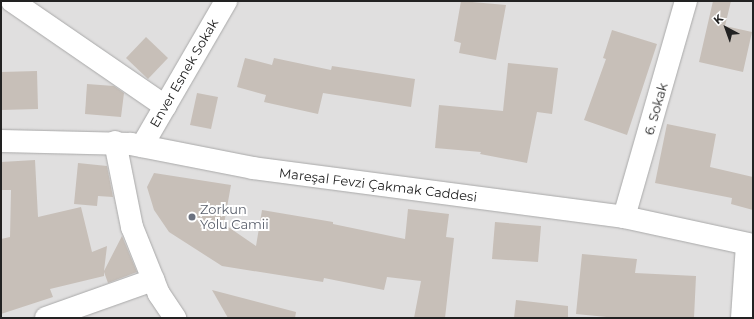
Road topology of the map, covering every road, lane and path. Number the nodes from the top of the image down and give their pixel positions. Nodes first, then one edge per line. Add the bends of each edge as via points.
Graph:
1 (12, 1) edge
2 (226, 1) edge
3 (686, 1) edge
4 (165, 106) junction
5 (1, 141) edge
6 (115, 142) junction
7 (142, 146) junction
8 (624, 217) junction
9 (750, 245) edge
10 (153, 280) junction
11 (46, 318) edge
12 (175, 318) edge
13 (742, 318) edge

1 - 4 street
2 - 4 street, Enver Esnek Sokak
3 - 8 street, 6. Sokak
4 - 7 street, Enver Esnek Sokak
5 - 6 street, Mareşal Fevzi Çakmak Caddesi
6 - 7 street, Mareşal Fevzi Çakmak Caddesi
6 - 10 street via 132,227
7 - 8 street, Mareşal Fevzi Çakmak Caddesi via 253,168
8 - 9 street, Mareşal Fevzi Çakmak Caddesi
9 - 13 street
10 - 11 street
10 - 12 street

